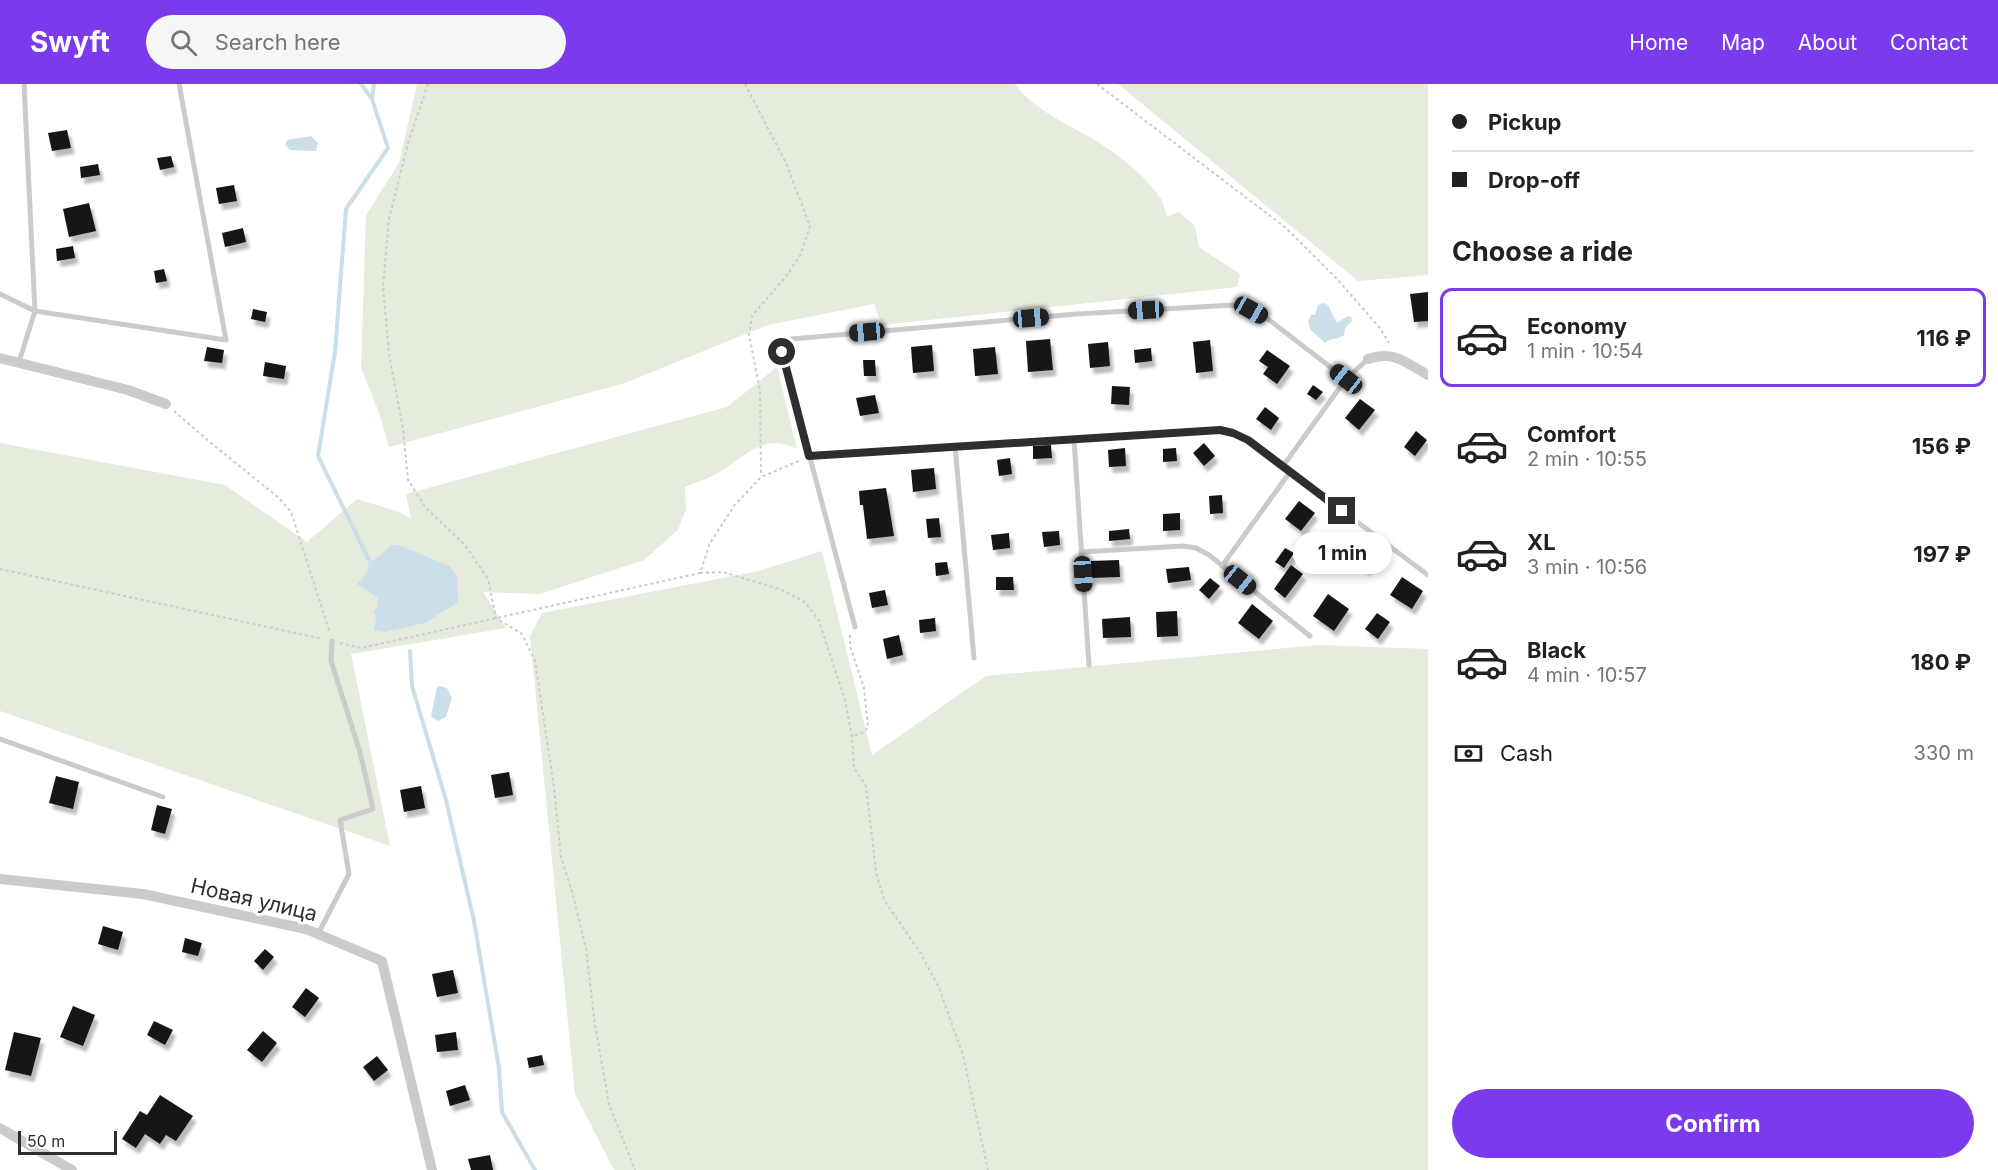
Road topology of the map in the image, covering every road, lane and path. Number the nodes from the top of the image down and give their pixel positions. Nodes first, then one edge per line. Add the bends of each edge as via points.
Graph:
1 (24, 84) edge
2 (179, 84) edge
3 (428, 84) edge
4 (745, 84) edge
5 (1097, 84) edge
6 (0, 294) edge
7 (35, 310) junction
8 (1396, 357) junction
9 (0, 358) edge
10 (1368, 359) joint
11 (19, 362) junction
12 (1428, 375) edge
13 (1346, 379) junction
14 (166, 404) joint
15 (1074, 439) junction
16 (955, 446) junction
17 (809, 456) junction
18 (1283, 466) junction
19 (1290, 472) junction
20 (761, 477) junction
21 (1081, 552) junction
22 (1222, 566) junction
23 (0, 569) edge
24 (700, 573) junction
25 (1428, 575) edge
26 (496, 618) junction
27 (855, 627) joint
28 (1310, 636) dead end
29 (332, 641) junction
30 (974, 658) dead end
31 (1089, 665) dead end
32 (852, 736) junction
33 (0, 739) edge
34 (164, 797) dead end
35 (0, 879) edge
36 (318, 934) junction
37 (0, 1128) edge
38 (72, 1170) edge
39 (432, 1170) edge
40 (635, 1170) edge
41 (988, 1170) edge

1 - 7 lane
2 - 7 lane via 226,340
3 - 26 path via 389,219 383,286 389,354 408,480 426,508 465,545 488,579
4 - 20 path via 786,162 810,226 801,254 752,316 749,335 760,390
5 - 8 path via 1286,228 1380,328
6 - 7 lane
7 - 11 lane
8 - 10 street via 1381,355
8 - 12 street
9 - 11 street
10 - 13 lane
11 - 14 street via 128,390
13 - 17 lane via 1268,319 1233,305 797,338 788,341 782,352
13 - 18 lane
14 - 29 path via 291,512
15 - 16 lane
15 - 18 lane via 1227,431 1248,440
15 - 21 lane
16 - 17 lane
16 - 30 lane
17 - 20 path
17 - 27 lane
18 - 19 lane
19 - 22 lane
19 - 25 lane
20 - 24 path via 734,506 710,543
21 - 22 lane via 1190,546
21 - 31 lane
22 - 28 lane
23 - 29 path
24 - 26 path
24 - 32 path via 723,572 782,590 805,602 819,621 845,700
26 - 29 path via 361,648
26 - 40 path via 522,634 534,661 561,856 586,949 609,1104
27 - 32 path via 849,628 850,646 864,688 868,728
29 - 36 lane via 331,661 373,808 340,820 349,874
32 - 41 path via 854,768 866,786 876,873 884,900 939,988 963,1055
33 - 34 lane
35 - 36 street, Новая улица via 142,894
36 - 39 street, Новая улица via 382,961
37 - 38 street

